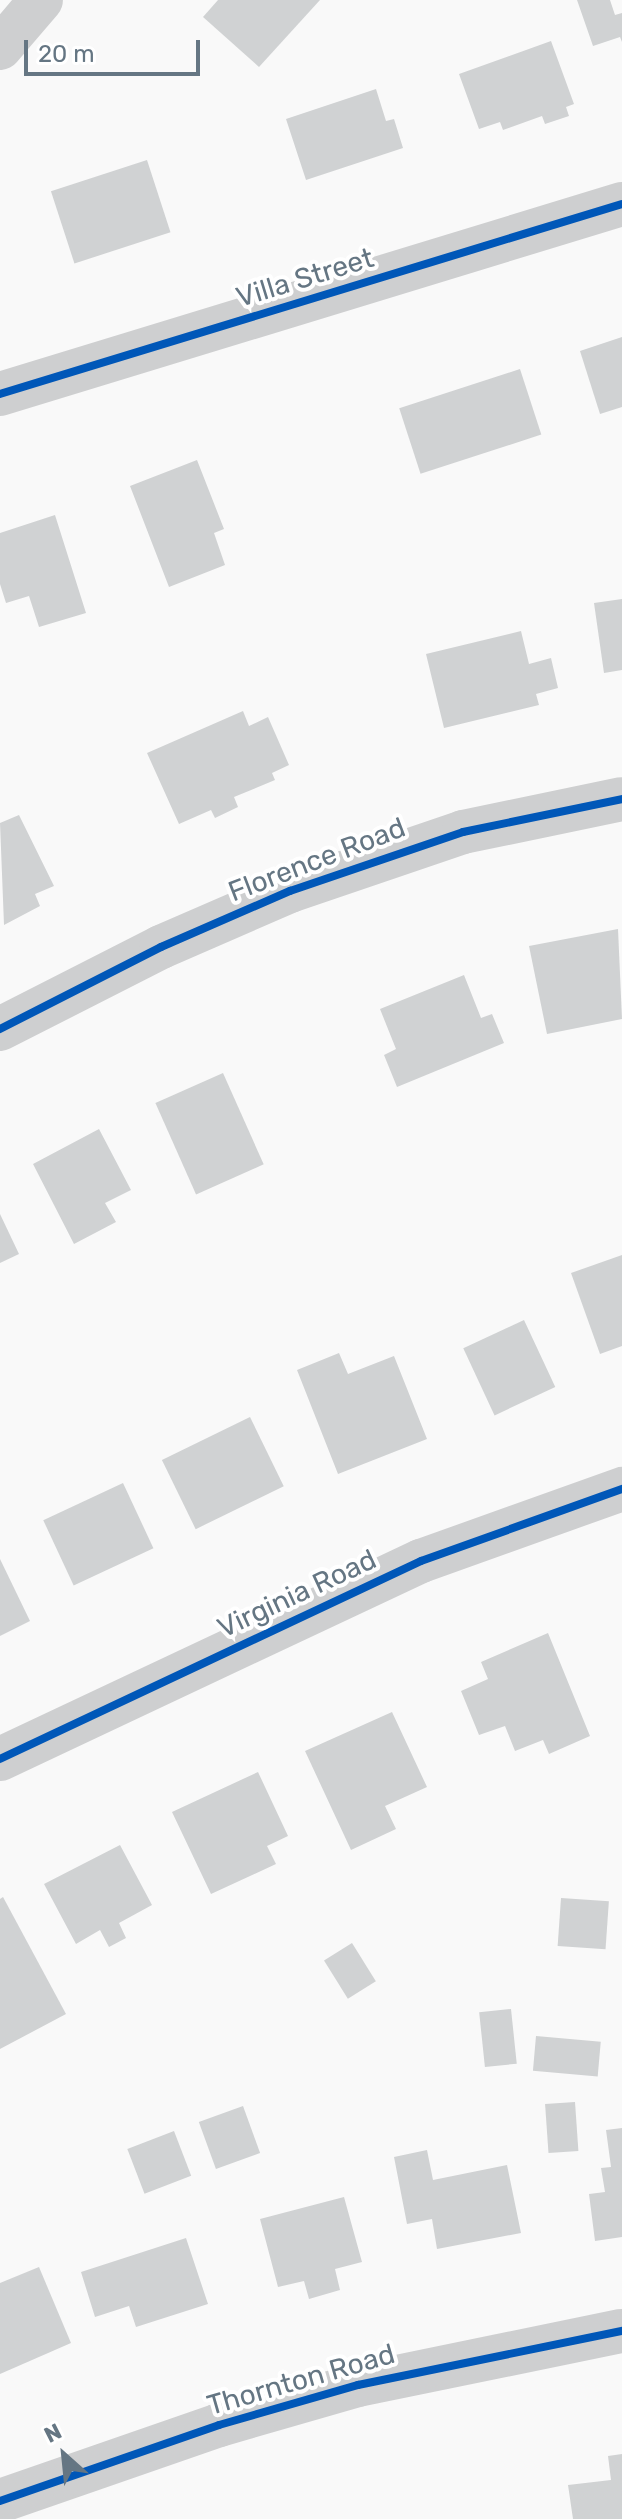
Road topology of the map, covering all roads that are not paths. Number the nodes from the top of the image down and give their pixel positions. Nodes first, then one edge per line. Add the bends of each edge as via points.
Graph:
1 (41, 0) edge
2 (0, 48) edge
3 (622, 204) edge
4 (0, 394) edge
5 (622, 799) edge
6 (0, 1029) edge
7 (622, 1489) edge
8 (0, 1759) edge
9 (622, 2331) edge
10 (0, 2501) edge

1 - 2 street
3 - 4 street, Villa Street
5 - 6 street, Florence Road via 463,832 290,891 161,947
7 - 8 street, Virginia Road via 421,1561
9 - 10 street, Thornton Road via 358,2385 219,2425

